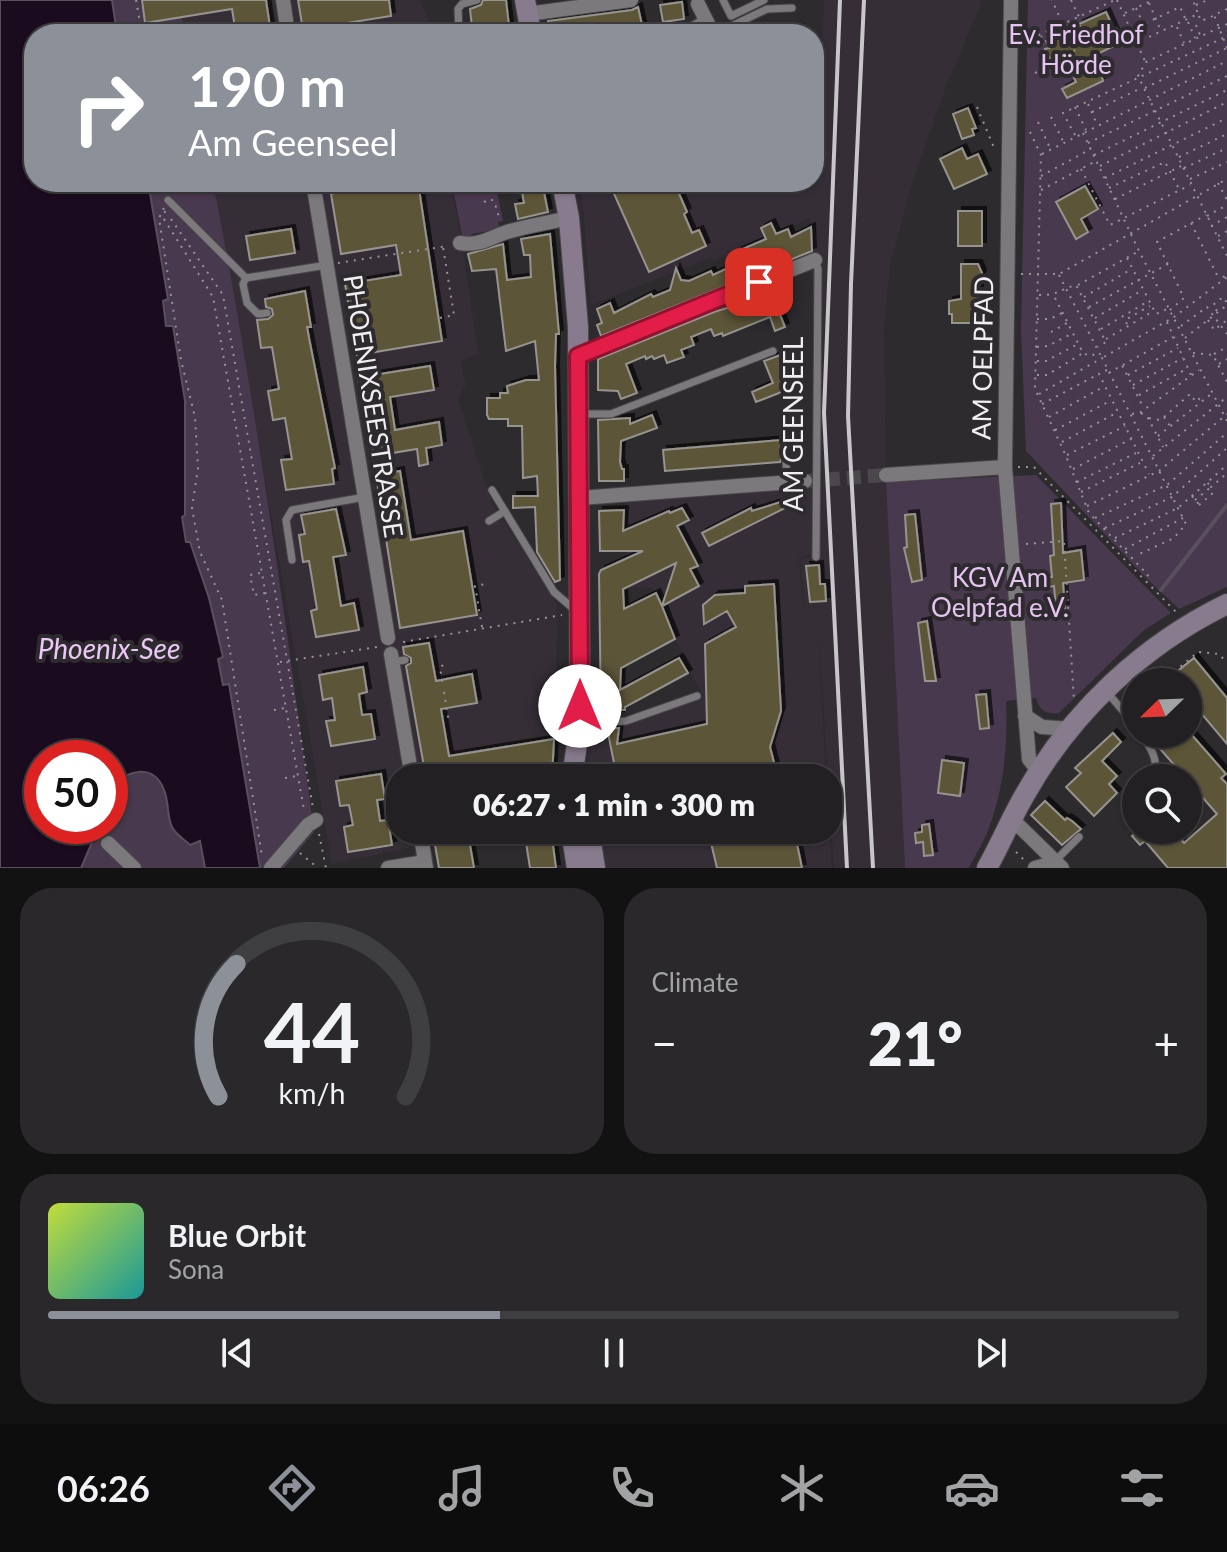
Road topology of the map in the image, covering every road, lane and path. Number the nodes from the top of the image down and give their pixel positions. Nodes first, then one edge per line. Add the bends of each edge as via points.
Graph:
1 (136, 0) edge
2 (283, 0) edge
3 (477, 0) edge
4 (631, 0) edge
5 (723, 0) edge
6 (764, 0) edge
7 (1011, 0) edge
8 (1052, 0) edge
9 (1071, 0) edge
10 (1116, 0) edge
11 (1153, 0) edge
12 (1193, 0) edge
13 (1208, 0) edge
14 (1149, 2) junction
15 (698, 4) dead end
16 (1195, 6) junction
17 (792, 8) dead end
18 (1136, 8) junction
19 (1227, 9) edge
20 (1124, 14) junction
21 (1198, 14) junction
22 (1214, 15) junction
23 (528, 16) edge
24 (1079, 18) junction
25 (1156, 18) junction
26 (234, 20) dead end
27 (1186, 20) junction
28 (140, 24) edge
29 (231, 24) edge
30 (287, 24) edge
31 (459, 24) edge
32 (709, 24) edge
33 (728, 24) edge
34 (1143, 24) junction
35 (1176, 24) junction
36 (1227, 24) edge
37 (1196, 25) dead end
38 (1063, 26) junction
39 (1219, 28) junction
40 (1131, 30) junction
41 (1161, 31) junction
42 (1041, 36) junction
43 (1201, 36) junction
44 (1223, 38) junction
45 (1196, 39) junction
46 (1022, 42) dead end
47 (1185, 44) junction
48 (1227, 48) edge
49 (1227, 61) edge
50 (1146, 62) junction
51 (1051, 66) junction
52 (1035, 73) dead end
53 (1227, 76) edge
54 (1139, 78) junction
55 (1143, 88) junction
56 (1227, 90) edge
57 (1149, 99) junction
58 (1227, 102) edge
59 (1087, 103) junction
60 (977, 107) dead end
61 (1075, 107) junction
62 (1155, 110) junction
63 (1092, 112) junction
64 (1051, 117) dead end
65 (1227, 118) edge
66 (1160, 121) junction
67 (1038, 122) dead end
68 (1098, 125) junction
69 (1030, 132) dead end
70 (1084, 132) junction
71 (1166, 133) junction
72 (1227, 134) edge
73 (1075, 136) junction
74 (1063, 142) junction
75 (1088, 143) junction
76 (1172, 146) junction
77 (1227, 148) edge
78 (1051, 149) junction
79 (1091, 149) junction
80 (1041, 155) junction
81 (997, 156) dead end
82 (1093, 156) junction
83 (1178, 157) junction
84 (1096, 161) junction
85 (1227, 162) edge
86 (1099, 167) junction
87 (1182, 167) junction
88 (1081, 169) junction
89 (1170, 171) junction
90 (1040, 177) junction
91 (1104, 178) junction
92 (1227, 179) edge
93 (1189, 180) junction
94 (1218, 183) junction
95 (1191, 184) junction
96 (1109, 188) junction
97 (1040, 190) junction
98 (1180, 190) junction
99 (315, 192) edge
100 (568, 192) edge
101 (1196, 196) junction
102 (168, 200) junction
103 (1114, 200) junction
104 (1227, 200) edge
105 (484, 202) dead end
106 (1227, 205) edge
107 (1206, 215) junction
108 (170, 216) dead end
109 (1227, 217) edge
110 (569, 218) junction
111 (1123, 220) junction
112 (1191, 222) junction
113 (1211, 226) junction
114 (1227, 231) edge
115 (503, 233) junction
116 (1130, 233) junction
117 (1217, 237) junction
118 (450, 245) junction
119 (1225, 248) edge
120 (1139, 251) junction
121 (1227, 256) edge
122 (1127, 258) junction
123 (815, 260) joint
124 (1168, 264) junction
125 (327, 265) junction
126 (1132, 269) junction
127 (1150, 272) junction
128 (1036, 274) junction
129 (1059, 274) junction
130 (1008, 275) junction
131 (1226, 277) edge
132 (246, 278) junction
133 (1138, 280) junction
134 (1076, 285) junction
135 (1066, 288) junction
136 (1143, 290) junction
137 (1036, 295) junction
138 (1054, 296) junction
139 (1083, 297) junction
140 (1218, 301) junction
141 (1150, 303) junction
142 (1227, 304) edge
143 (1088, 308) junction
144 (1223, 308) junction
145 (1168, 309) junction
146 (1154, 311) junction
147 (1063, 312) junction
148 (1218, 312) junction
149 (267, 313) dead end
150 (1213, 315) junction
151 (1174, 317) junction
152 (440, 318) dead end
153 (1094, 318) junction
154 (1036, 319) junction
155 (1207, 320) junction
156 (1227, 320) edge
157 (1166, 321) junction
158 (1068, 322) junction
159 (1128, 326) junction
160 (1220, 326) junction
161 (1179, 327) junction
162 (1100, 329) junction
163 (1051, 332) dead end
164 (1073, 333) junction
165 (1227, 334) edge
166 (1173, 337) junction
167 (1184, 338) junction
168 (1105, 340) junction
169 (1079, 344) junction
170 (1036, 347) junction
171 (1097, 347) junction
172 (1227, 347) edge
173 (1178, 348) junction
174 (773, 351) dead end
175 (1099, 352) junction
176 (1083, 353) junction
177 (1191, 353) junction
178 (1213, 355) junction
179 (578, 356) junction
180 (1102, 358) junction
181 (1183, 358) junction
182 (1227, 359) edge
183 (1036, 361) junction
184 (1122, 365) junction
185 (1218, 365) junction
186 (1188, 368) junction
187 (1200, 370) junction
188 (1108, 371) junction
189 (1035, 374) junction
190 (1099, 374) junction
191 (1225, 374) edge
192 (1127, 375) junction
193 (1192, 376) junction
194 (1227, 382) edge
195 (1105, 385) junction
196 (1132, 386) junction
197 (1212, 394) junction
198 (1038, 395) junction
199 (1138, 396) junction
200 (1227, 397) edge
201 (1112, 400) junction
202 (1201, 402) junction
203 (1041, 404) junction
204 (1217, 404) junction
205 (1144, 408) junction
206 (1118, 411) junction
207 (1141, 412) junction
208 (579, 414) junction
209 (1131, 415) junction
210 (1048, 417) junction
211 (1164, 417) junction
212 (1148, 418) junction
213 (1226, 418) edge
214 (1125, 426) junction
215 (1171, 426) junction
216 (1054, 430) junction
217 (1227, 433) edge
218 (1158, 436) junction
219 (1131, 439) junction
220 (1060, 443) junction
221 (1164, 448) junction
222 (1227, 448) edge
223 (1138, 452) junction
224 (1066, 456) junction
225 (1152, 456) junction
226 (786, 461) dead end
227 (1142, 462) junction
228 (1227, 465) edge
229 (1005, 467) junction
230 (1072, 469) junction
231 (1221, 470) junction
232 (1159, 471) junction
233 (886, 475) tunnel mouth
234 (1149, 475) junction
235 (805, 481) tunnel mouth
236 (1076, 482) junction
237 (1207, 482) junction
238 (787, 483) junction
239 (1167, 485) junction
240 (1211, 487) junction
241 (492, 490) dead end
242 (1080, 492) junction
243 (1192, 496) junction
244 (365, 497) junction
245 (1172, 497) junction
246 (580, 498) junction
247 (1195, 500) junction
248 (1200, 505) junction
249 (1086, 506) junction
250 (1178, 508) junction
251 (1193, 509) dead end
252 (505, 511) junction
253 (1094, 518) junction
254 (1183, 518) junction
255 (489, 521) dead end
256 (1104, 529) junction
257 (1114, 539) junction
258 (1023, 544) dead end
259 (1124, 549) junction
260 (816, 557) dead end
261 (1132, 557) junction
262 (292, 560) dead end
263 (262, 572) junction
264 (1144, 580) junction
265 (486, 584) dead end
266 (266, 592) junction
267 (1227, 604) edge
268 (572, 615) junction
269 (1188, 625) junction
270 (482, 628) junction
271 (394, 640) joint
272 (369, 648) dead end
273 (396, 659) dead end
274 (288, 661) junction
275 (278, 663) junction
276 (1227, 663) edge
277 (443, 665) dead end
278 (1179, 668) edge
279 (443, 686) dead end
280 (1105, 690) junction
281 (444, 692) dead end
282 (697, 696) dead end
283 (1073, 706) dead end
284 (286, 708) junction
285 (274, 710) dead end
286 (1122, 710) edge
287 (1025, 716) junction
288 (449, 723) dead end
289 (1071, 729) junction
290 (580, 732) junction
291 (410, 764) edge
292 (574, 764) edge
293 (581, 764) edge
294 (1039, 772) junction
295 (298, 776) junction
296 (285, 778) dead end
297 (1012, 819) junction
298 (310, 820) junction
299 (1079, 837) dead end
300 (109, 844) edge
301 (422, 844) edge
302 (573, 844) edge
303 (591, 844) edge
304 (296, 849) junction
305 (425, 865) edge
306 (1059, 865) edge
307 (134, 868) edge
308 (263, 868) edge
309 (271, 868) edge
310 (318, 868) edge
311 (326, 868) edge
312 (388, 868) edge
313 (577, 868) edge
314 (595, 868) edge
315 (987, 868) edge
316 (1035, 868) edge

1 - 28 path
2 - 30 street
3 - 31 lane via 458,9
4 - 23 street
5 - 6 lane via 731,16
7 - 130 street, AM OELPFAD
8 - 38 path
9 - 24 path
10 - 20 path
10 - 24 path
11 - 14 path
12 - 16 path
13 - 16 path
14 - 18 path
14 - 25 path
15 - 32 street
16 - 21 path
17 - 33 lane via 767,9
18 - 20 path
18 - 34 path
19 - 22 path
20 - 40 path
21 - 22 path via 1201,21
21 - 27 path
22 - 39 path
24 - 38 path
25 - 27 path via 1180,7
25 - 34 path
25 - 41 path
26 - 29 path
27 - 35 path
27 - 45 path
34 - 40 path
34 - 41 path via 1149,37
35 - 41 path
35 - 47 path
36 - 39 path
37 - 43 path
38 - 42 path
38 - 51 path via 1076,54
39 - 43 path
39 - 44 path
40 - 50 path
42 - 46 path
42 - 51 path
43 - 45 path
44 - 48 path
44 - 54 path
45 - 47 path
47 - 50 path
48 - 55 path
49 - 57 path
50 - 54 path
51 - 52 path
53 - 62 path
54 - 55 path
54 - 59 path
55 - 57 path
55 - 63 path
56 - 66 path
57 - 62 path
57 - 68 path
58 - 71 path
59 - 61 path
59 - 63 path
60 - 81 path
61 - 70 path
61 - 73 path via 1063,113
62 - 66 path
62 - 75 path
63 - 68 path
64 - 74 path
65 - 76 path
66 - 71 path
66 - 82 path
67 - 78 path
68 - 70 path
69 - 80 path
70 - 73 path
70 - 75 path
71 - 76 path
71 - 86 path
72 - 83 path
73 - 74 path
74 - 78 path
75 - 79 path
76 - 83 path
76 - 91 path
77 - 87 path
78 - 80 path
79 - 82 path
79 - 90 path
80 - 90 path
82 - 84 path
83 - 87 path
84 - 86 path
84 - 88 path
85 - 93 path
86 - 91 path
87 - 89 path
87 - 93 path
88 - 97 path
88 - 111 path via 1110,225
89 - 96 path via 1165,162
89 - 98 path
89 - 103 path
90 - 97 path
91 - 96 path
92 - 94 path
93 - 95 path
94 - 101 path
94 - 104 path
95 - 98 path
95 - 101 path
96 - 103 path
97 - 128 path
98 - 111 path
99 - 125 street, PHOENIXSEESTRASSE
100 - 110 main road
101 - 107 path
101 - 116 path
102 - 132 lane
102 - 263 path via 164,219 213,297
102 - 308 path via 159,218 195,417 198,468 192,508 200,552 222,600
103 - 111 path
105 - 115 path via 494,201
106 - 107 path
107 - 112 path
107 - 113 path
108 - 274 path via 223,295
109 - 113 path
110 - 115 street
110 - 179 main road
111 - 116 path
112 - 124 path via 1157,242
112 - 131 path via 1217,275
113 - 117 path
114 - 117 path
115 - 118 street via 490,241
116 - 120 path
116 - 129 path
117 - 119 path
118 - 125 path
118 - 152 path via 454,315
119 - 121 path
120 - 122 path
120 - 127 path
122 - 126 path
122 - 134 path
123 - 179 street, AM GEENSEEL
123 - 260 lane, AM GEENSEEL
124 - 127 path
124 - 145 path via 1184,298
125 - 132 lane
125 - 244 street, PHOENIXSEESTRASSE
126 - 133 path
126 - 139 path
127 - 133 path
127 - 145 path
128 - 129 path
128 - 130 path
128 - 137 path
129 - 135 path
130 - 229 street, AM OELPFAD
131 - 151 path
132 - 149 lane via 247,303 258,314
133 - 136 path
133 - 143 path
134 - 135 path
134 - 139 path
135 - 138 path
135 - 171 path
136 - 141 path
136 - 153 path
137 - 138 path
137 - 154 path
138 - 147 path
139 - 143 path
140 - 142 path via 1223,297
140 - 144 path
140 - 148 path via 1213,305
141 - 146 path
141 - 159 path via 1125,320
141 - 162 path
142 - 144 path
143 - 153 path
144 - 148 path
145 - 146 path
145 - 151 path
146 - 159 path
147 - 154 path
147 - 158 path
148 - 150 path
150 - 155 path
150 - 160 path
150 - 161 path via 1207,307
151 - 157 path
151 - 161 path
153 - 162 path
154 - 170 path
155 - 160 path via 1214,330
155 - 167 path
156 - 160 path
157 - 166 path
157 - 180 path
158 - 163 path
158 - 164 path
159 - 168 path
160 - 165 path
161 - 167 path
162 - 168 path
164 - 169 path
164 - 170 path
166 - 173 path
166 - 184 path
167 - 177 path
168 - 171 path
169 - 176 path
169 - 183 path
170 - 183 path
171 - 175 path
172 - 178 path
173 - 181 path
173 - 192 path
174 - 208 lane via 611,414
175 - 176 path
175 - 180 path
176 - 189 path via 1047,375
177 - 178 path
177 - 187 path
178 - 185 path
179 - 208 main road
180 - 188 path
180 - 198 path
181 - 186 path
181 - 196 path
182 - 185 path
183 - 189 path
184 - 188 path
184 - 192 path
185 - 191 path
186 - 193 path
186 - 199 path
187 - 193 path
187 - 197 path
188 - 190 path
188 - 209 path
189 - 198 path
190 - 195 path
190 - 203 path
191 - 194 path
192 - 196 path
193 - 205 path
195 - 201 path
195 - 210 path
196 - 199 path
197 - 202 path
197 - 204 path
198 - 203 path
199 - 205 path
200 - 204 path
201 - 206 path
201 - 216 path
202 - 211 path via 1189,395
202 - 215 path
203 - 210 path
204 - 213 path
204 - 221 path
205 - 207 path
206 - 214 path
206 - 220 path
207 - 209 path
207 - 212 path
208 - 246 main road
209 - 225 path
210 - 216 path
211 - 212 path
211 - 215 path
212 - 218 path
213 - 232 path
214 - 219 path
214 - 224 path
215 - 218 path
216 - 220 path
217 - 239 path
218 - 221 path
219 - 223 path
219 - 230 path
220 - 224 path
221 - 225 path
222 - 245 path
223 - 227 path
223 - 236 path
224 - 230 path
225 - 232 path
226 - 238 lane
227 - 234 path
227 - 242 path
228 - 231 path
229 - 233 street
229 - 264 path via 1034,467
229 - 287 street, AM OELPFAD
230 - 236 path
231 - 237 path
231 - 240 path via 1225,475
232 - 234 path
232 - 239 path
234 - 249 path
235 - 238 street
236 - 242 path
237 - 240 path
237 - 243 path
238 - 246 street
239 - 245 path
239 - 253 path
240 - 247 path
240 - 248 path via 1213,493
241 - 252 lane
242 - 249 path
243 - 247 path
243 - 250 path
244 - 262 lane via 292,510 286,520
244 - 271 street, PHOENIXSEESTRASSE
245 - 250 path
245 - 256 path
246 - 268 main road
247 - 248 path
248 - 251 path
249 - 253 path
250 - 254 path
250 - 257 path
252 - 255 lane
252 - 268 lane
253 - 256 path
254 - 259 path
254 - 261 path via 1186,524 1174,538
256 - 257 path
257 - 259 path
258 - 283 path via 1064,541
259 - 261 path
261 - 264 path via 1148,575
263 - 266 path
263 - 266 path via 250,575 254,595
264 - 269 path
265 - 270 path via 475,586
266 - 275 path
267 - 269 main road
268 - 270 path
268 - 290 main road
269 - 280 main road
270 - 271 path
272 - 274 path
273 - 291 street
274 - 275 path
274 - 298 path
275 - 284 path
276 - 278 path via 1219,654 1198,652
277 - 279 path
280 - 286 lane
280 - 289 main road
281 - 288 path
282 - 290 lane
284 - 285 path
284 - 295 path
287 - 289 street via 1042,727
287 - 294 street, AM OELPFAD via 1029,759
289 - 294 main road
290 - 292 main road
290 - 293 main road
294 - 297 main road
295 - 296 path
295 - 298 path
297 - 306 street
297 - 315 main road
298 - 304 street
298 - 311 path
299 - 306 lane
300 - 307 street
301 - 305 street
302 - 313 main road
303 - 314 main road
304 - 309 street
304 - 310 path
305 - 312 street
306 - 316 street

